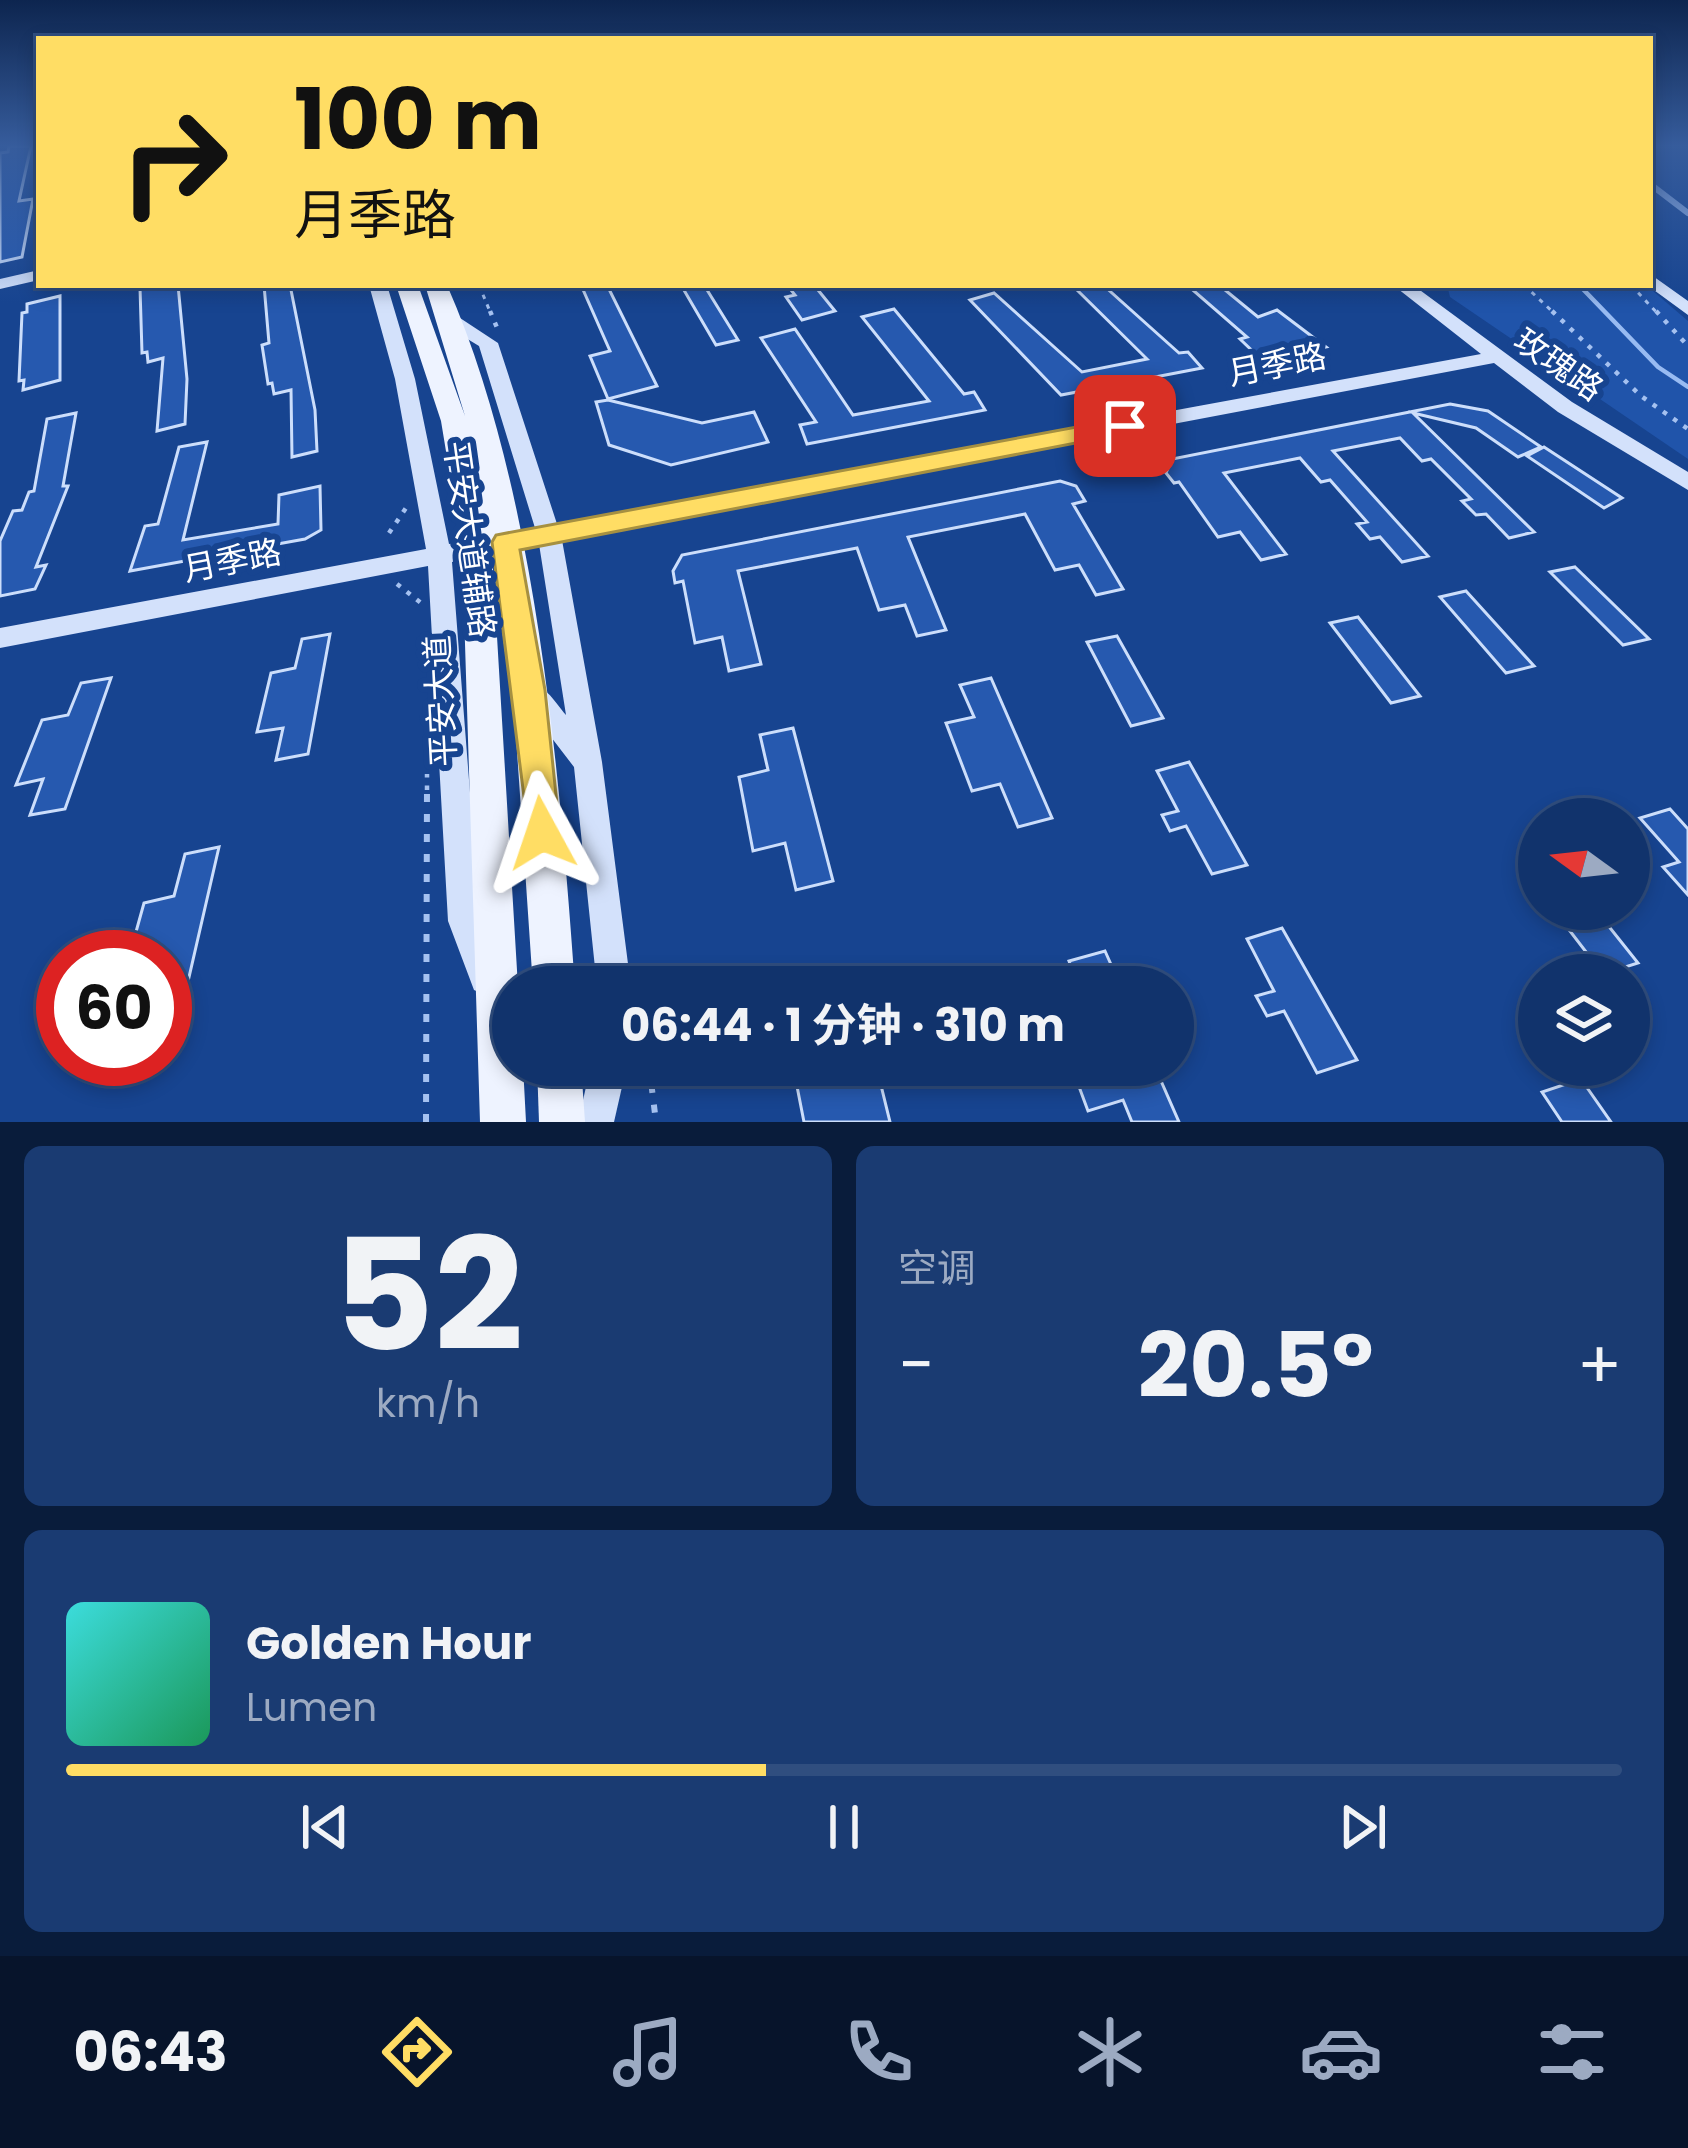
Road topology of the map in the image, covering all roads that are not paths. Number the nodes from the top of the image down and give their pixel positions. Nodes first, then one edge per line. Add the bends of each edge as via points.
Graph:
1 (36, 276) edge
2 (1653, 281) edge
3 (0, 284) edge
4 (379, 288) edge
5 (409, 288) edge
6 (436, 288) edge
7 (1406, 288) edge
8 (1688, 310) edge
9 (439, 326) junction
10 (1495, 357) junction
11 (405, 379) junction
12 (1688, 482) edge
13 (549, 534) junction
14 (491, 545) junction
15 (440, 554) junction
16 (0, 638) edge
17 (530, 690) junction
18 (588, 762) junction
19 (500, 966) edge
20 (552, 966) edge
21 (612, 966) edge
22 (492, 994) edge
23 (502, 1086) edge
24 (560, 1086) edge
25 (604, 1086) edge
26 (503, 1122) edge
27 (562, 1122) edge
28 (596, 1122) edge

1 - 3 street
2 - 8 street
4 - 11 street, 平安大道辅路
5 - 9 main road, 平安大道
6 - 9 main road, 平安大道
7 - 10 street, 玫瑰路
9 - 11 street
9 - 13 street, 平安大道辅路 via 488,343
9 - 14 main road, 平安大道 via 454,421
10 - 12 street, 玫瑰路
10 - 13 street, 月季路
11 - 15 street, 平安大道辅路
13 - 14 street, 月季路
13 - 18 street, 平安大道辅路
14 - 15 street, 月季路
14 - 17 main road, 平安大道
14 - 19 main road, 平安大道
15 - 16 street, 月季路
15 - 22 street, 平安大道辅路 via 464,920
17 - 18 street
17 - 20 main road, 平安大道
18 - 21 street, 平安大道辅路
23 - 26 main road, 平安大道
24 - 27 main road
25 - 28 street

